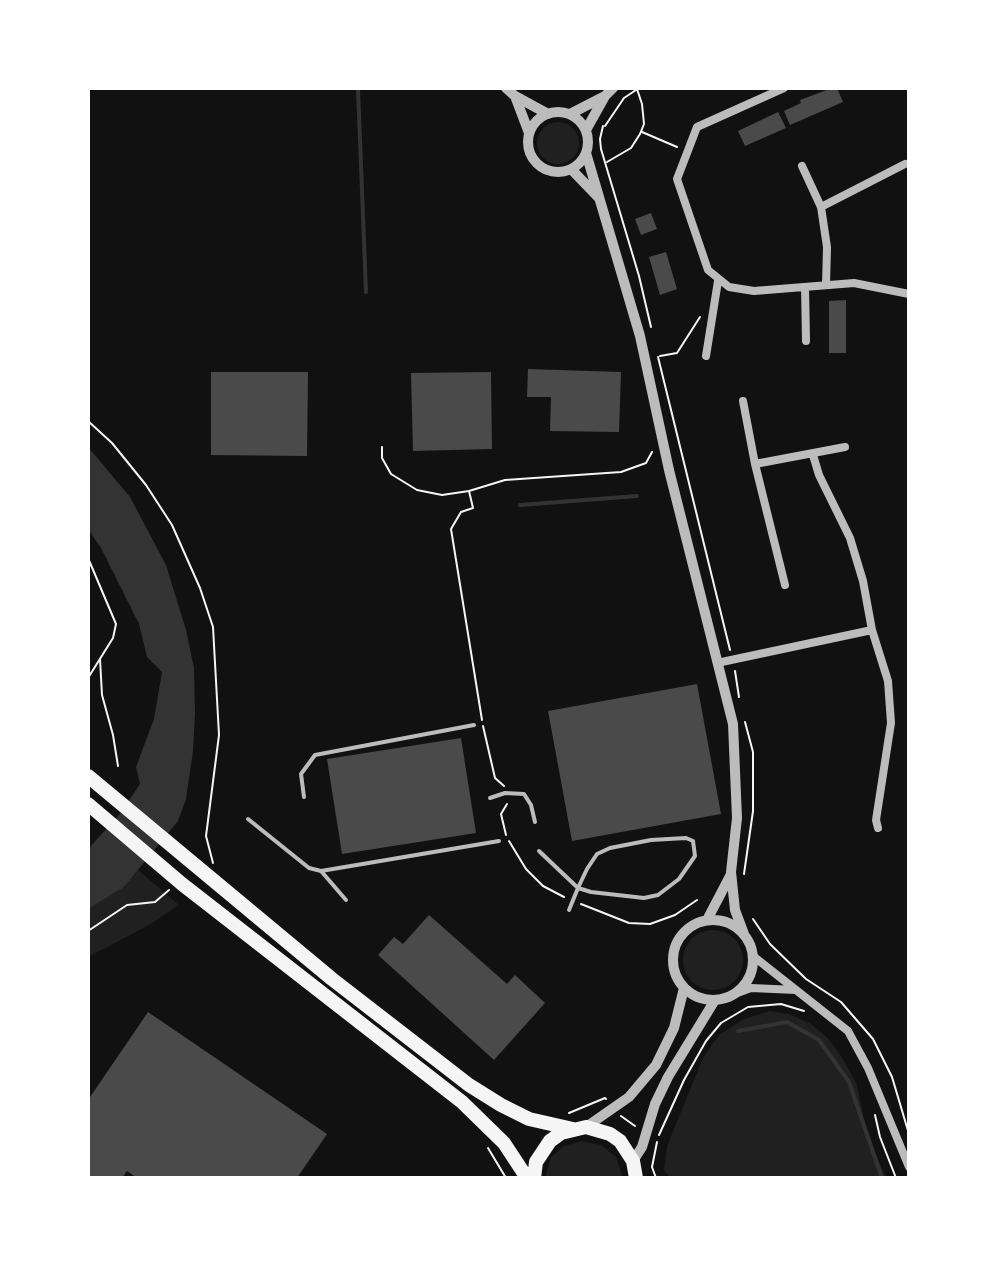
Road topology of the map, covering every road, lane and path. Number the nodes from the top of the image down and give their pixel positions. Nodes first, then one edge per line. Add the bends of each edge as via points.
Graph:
1 (784, 88) edge
2 (638, 89) edge
3 (511, 92) edge
4 (609, 92) edge
5 (548, 114) junction
6 (570, 114) junction
7 (604, 127) dead end
8 (586, 130) junction
9 (641, 132) junction
10 (529, 133) junction
11 (688, 151) junction
12 (586, 153) junction
13 (606, 163) dead end
14 (905, 164) dead end
15 (802, 166) dead end
16 (572, 170) junction
17 (600, 199) junction
18 (821, 207) junction
19 (718, 281) junction
20 (826, 285) junction
21 (805, 287) junction
22 (909, 294) edge
23 (715, 296) junction
24 (806, 341) dead end
25 (658, 356) dead end
26 (706, 356) dead end
27 (743, 401) dead end
28 (88, 421) edge
29 (678, 437) dead end
30 (662, 440) junction
31 (382, 447) dead end
32 (845, 447) dead end
33 (813, 455) junction
34 (755, 464) junction
35 (469, 491) junction
36 (88, 558) edge
37 (785, 585) dead end
38 (872, 630) junction
39 (100, 658) junction
40 (717, 663) junction
41 (88, 678) edge
42 (474, 725) dead end
43 (118, 766) dead end
44 (88, 776) edge
45 (505, 793) junction
46 (304, 797) dead end
47 (490, 798) dead end
48 (88, 804) edge
49 (248, 819) dead end
50 (535, 822) dead end
51 (878, 828) dead end
52 (499, 841) dead end
53 (539, 851) dead end
54 (211, 868) dead end
55 (321, 871) junction
56 (731, 872) junction
57 (176, 887) junction
58 (578, 888) junction
59 (346, 900) dead end
60 (697, 900) dead end
61 (573, 901) junction
62 (569, 910) dead end
63 (707, 920) junction
64 (88, 931) edge
65 (744, 934) junction
66 (753, 956) junction
67 (684, 988) junction
68 (797, 990) junction
69 (732, 995) junction
70 (715, 1000) junction
71 (811, 1013) dead end
72 (614, 1110) junction
73 (874, 1111) dead end
74 (563, 1115) dead end
75 (580, 1128) junction
76 (646, 1133) junction
77 (909, 1167) edge
78 (636, 1172) edge
79 (527, 1178) edge
80 (534, 1178) edge
81 (656, 1178) edge
82 (896, 1178) edge

1 - 11 street via 697,127
2 - 7 path via 618,105
2 - 9 path
3 - 5 street
3 - 10 street
4 - 6 street
4 - 8 street
5 - 6 street
5 - 10 street via 535,120
6 - 8 street
8 - 12 street
9 - 11 path
9 - 13 path via 631,148
10 - 16 street via 528,150 537,164 552,172
11 - 19 street via 677,179 708,270
12 - 16 street
12 - 17 street
14 - 18 street
15 - 18 street
16 - 17 street
17 - 30 street via 640,336
18 - 20 street
19 - 21 street via 754,291
19 - 23 street
20 - 21 street
20 - 22 street via 854,283
21 - 24 street
23 - 25 path via 677,353
23 - 26 street
27 - 34 street
28 - 54 path via 121,454 172,525 213,627 219,735 206,836 214,859
29 - 30 path
30 - 35 path via 651,443 651,457 637,468 505,480
30 - 40 street
31 - 35 path via 391,474 417,490 442,495
32 - 33 street
33 - 34 street
33 - 38 street via 850,538
34 - 37 street
35 - 45 path via 473,508 461,512 451,529 480,712 495,778
36 - 39 path via 116,624
38 - 40 street
38 - 51 street via 888,681 891,723
39 - 41 path
39 - 43 path via 102,695
40 - 56 street via 733,724 737,818
42 - 46 lane via 315,755 301,774
44 - 75 highway via 469,1085 529,1119
45 - 47 lane
45 - 50 lane via 524,794
45 - 61 path via 507,804 501,814 506,837 526,869 543,886
48 - 57 highway
49 - 55 lane via 309,868
52 - 55 lane
53 - 58 lane
55 - 59 lane
56 - 63 street
56 - 65 street
57 - 64 path via 155,902 127,905
57 - 79 highway via 462,1102 504,1143
58 - 58 lane via 597,854 610,848 651,840 693,841 691,863 658,895 644,898
58 - 61 lane
60 - 61 path via 650,924 629,923
61 - 62 lane
63 - 65 street via 727,922
63 - 67 street via 689,928 676,947 675,970
65 - 66 street
66 - 68 street
66 - 69 street via 749,979
67 - 70 street
67 - 72 street via 674,1028 656,1065
68 - 69 street via 751,988
68 - 77 street via 848,1031
69 - 70 street
70 - 76 street via 668,1077
71 - 81 path via 781,1004 748,1007 721,1023 684,1080 658,1138 652,1167
72 - 74 path via 605,1098
72 - 75 street
72 - 76 path
73 - 82 path
75 - 78 highway via 620,1141
75 - 80 highway via 550,1141 536,1162
76 - 78 street

